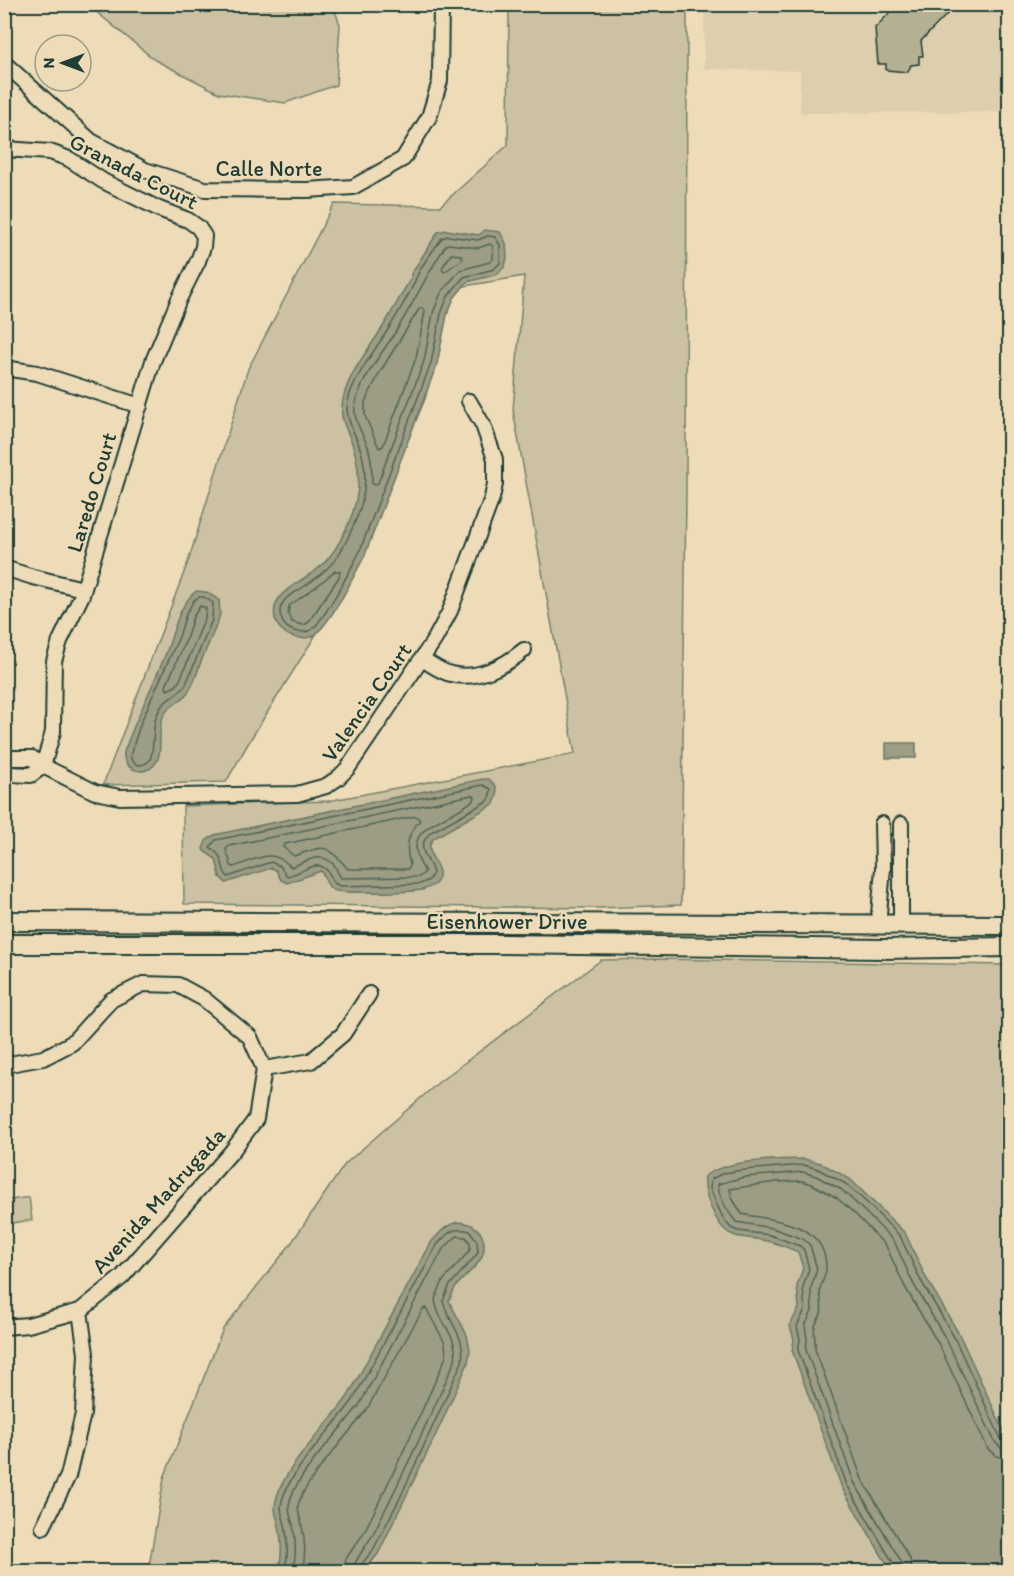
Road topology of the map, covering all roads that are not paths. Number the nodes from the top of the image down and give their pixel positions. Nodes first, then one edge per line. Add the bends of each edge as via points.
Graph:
1 (441, 4) edge
2 (4, 63) edge
3 (4, 149) edge
4 (204, 236) joint
5 (4, 368) edge
6 (469, 401) dead end
7 (140, 406) junction
8 (4, 567) edge
9 (83, 589) junction
10 (524, 650) dead end
11 (422, 659) junction
12 (7, 755) edge
13 (43, 766) junction
14 (7, 777) edge
15 (882, 824) dead end
16 (901, 824) dead end
17 (883, 868) junction
18 (901, 868) junction
19 (4, 921) edge
20 (901, 925) junction
21 (1010, 925) edge
22 (878, 926) junction
23 (4, 944) edge
24 (1010, 947) edge
25 (814, 948) junction
26 (369, 994) dead end
27 (4, 1065) edge
28 (264, 1069) junction
29 (80, 1311) junction
30 (4, 1327) edge
31 (43, 1527) dead end

1 - 2 street, Calle Norte via 440,81 429,117 403,159 353,188 205,189 146,170 91,141
3 - 4 street, Granada Court via 50,152 69,159 112,185 188,220
4 - 7 street, Laredo Court via 198,261 161,340
5 - 7 street via 37,373
6 - 11 street, Valencia Court via 495,459 495,484 454,603
7 - 9 street, Laredo Court
8 - 9 street
9 - 13 street, Laredo Court via 54,661 53,732
10 - 11 street via 497,668 462,676 448,674
11 - 13 street, Valencia Court via 348,768 326,786 311,791 120,796 95,792
12 - 13 street, Valencia Court via 32,758
12 - 14 street, Valencia Court via 11,766
13 - 14 street, Valencia Court via 31,775
15 - 17 street
16 - 18 street
17 - 18 street
17 - 22 street
18 - 20 street
19 - 22 main road, Eisenhower Drive
20 - 21 main road, Eisenhower Drive
20 - 22 main road, Eisenhower Drive
20 - 25 main road via 893,936 834,937
23 - 25 main road, Eisenhower Drive
24 - 25 main road, Eisenhower Drive
26 - 28 street via 343,1034 311,1061
27 - 28 street via 43,1058 72,1043 111,1000 143,984 178,985 204,999 250,1037
28 - 29 street, Avenida Madrugada via 256,1119 232,1151 122,1278
29 - 30 street, Avenida Madrugada
29 - 31 street via 86,1354 83,1414 68,1476

